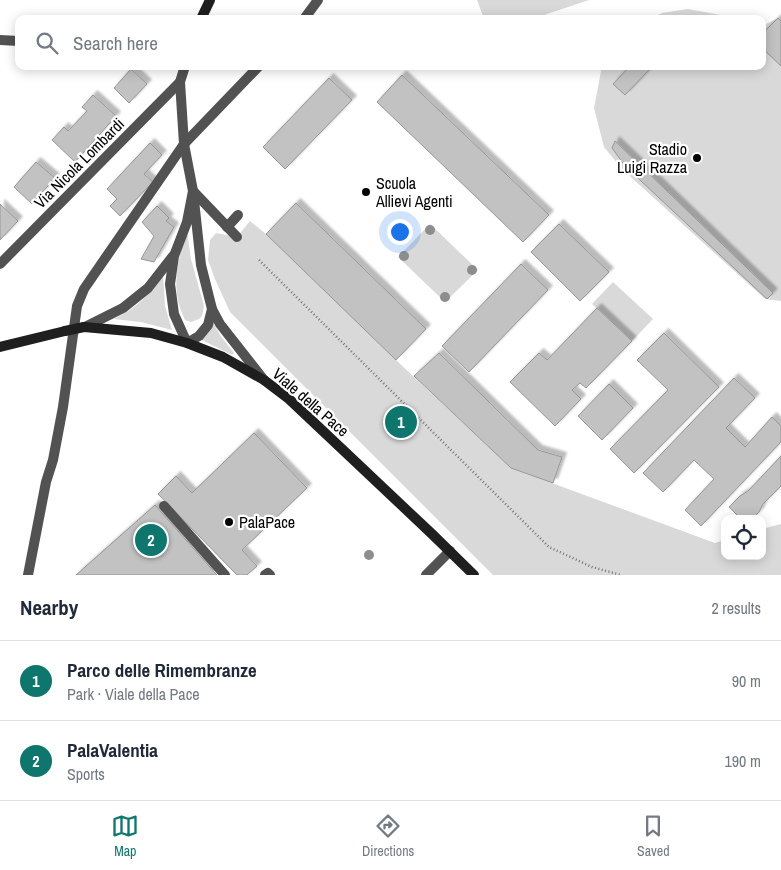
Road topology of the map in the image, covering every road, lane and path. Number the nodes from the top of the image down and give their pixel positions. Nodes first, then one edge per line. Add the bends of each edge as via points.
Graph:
1 (202, 0) edge
2 (210, 0) edge
3 (318, 0) edge
4 (200, 15) edge
5 (201, 15) edge
6 (307, 15) edge
7 (0, 40) edge
8 (15, 41) edge
9 (184, 70) edge
10 (255, 70) edge
11 (180, 82) junction
12 (184, 144) junction
13 (193, 191) junction
14 (238, 214) dead end
15 (227, 227) junction
16 (237, 237) dead end
17 (174, 256) junction
18 (259, 260) dead end
19 (1, 262) edge
20 (212, 309) junction
21 (84, 327) junction
22 (187, 343) junction
23 (0, 347) edge
24 (264, 380) junction
25 (164, 506) dead end
26 (450, 551) junction
27 (28, 575) edge
28 (224, 575) edge
29 (265, 575) edge
30 (270, 575) edge
31 (426, 575) edge
32 (474, 575) edge
33 (621, 575) edge

1 - 4 main road
2 - 5 main road
3 - 6 street
7 - 8 street
9 - 11 street
10 - 12 street
11 - 12 street
11 - 19 street, Via Nicola Lombardi
12 - 13 street
12 - 27 street via 84,289 77,306 63,407
13 - 15 street
13 - 17 street via 187,222
13 - 20 street via 201,266
14 - 15 street
15 - 16 street
17 - 21 street via 148,288 124,308
17 - 22 street via 170,284 174,314
18 - 33 path via 549,547 592,567
20 - 22 street via 208,325
20 - 24 street
21 - 22 main road, Viale della Pace via 151,333
21 - 23 main road, Viale della Pace, bridge
22 - 24 main road, Viale della Pace via 223,357
24 - 26 main road, Viale della Pace via 289,399
25 - 28 street
26 - 31 street
26 - 32 main road, Viale della Pace
29 - 30 street

